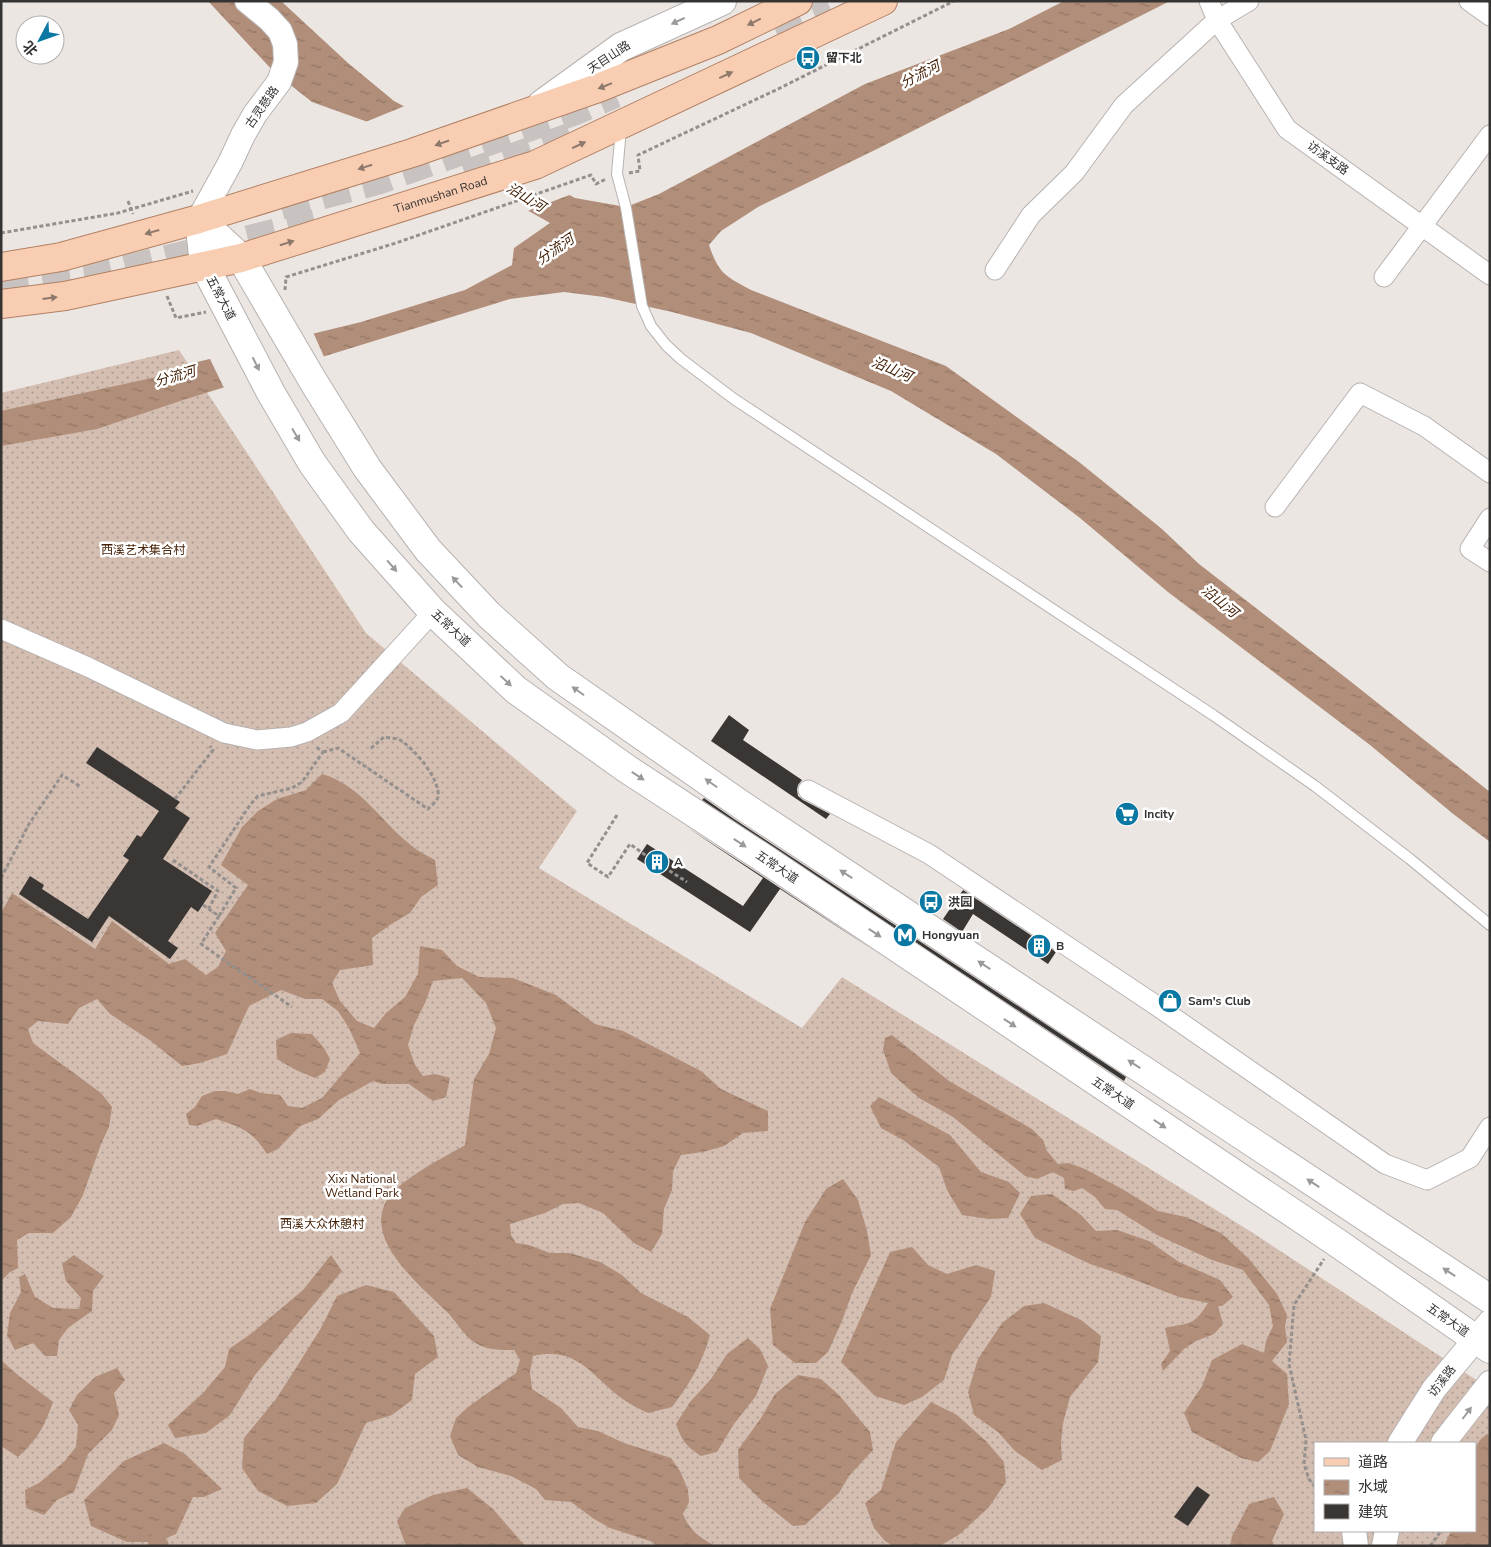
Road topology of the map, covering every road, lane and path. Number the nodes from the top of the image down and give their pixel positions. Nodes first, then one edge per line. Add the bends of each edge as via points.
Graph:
1 (247, 1) edge
2 (722, 1) edge
3 (798, 1) edge
4 (883, 1) edge
5 (954, 1) edge
6 (1209, 1) edge
7 (1250, 1) edge
8 (1469, 1) edge
9 (1490, 16) edge
10 (1217, 20) junction
11 (530, 112) junction
12 (622, 125) junction
13 (1490, 135) edge
14 (640, 172) dead end
15 (219, 183) junction
16 (596, 184) dead end
17 (199, 219) junction
18 (1422, 226) junction
19 (1, 233) edge
20 (241, 258) junction
21 (204, 265) junction
22 (1, 267) edge
23 (995, 270) dead end
24 (1490, 275) edge
25 (1384, 278) dead end
26 (284, 298) dead end
27 (1, 304) edge
28 (1490, 473) edge
29 (1275, 507) dead end
30 (1490, 518) edge
31 (1490, 562) edge
32 (433, 612) junction
33 (1, 629) edge
34 (307, 732) junction
35 (208, 744) dead end
36 (370, 750) dead end
37 (323, 752) junction
38 (80, 787) dead end
39 (808, 790) dead end
40 (175, 799) dead end
41 (617, 815) dead end
42 (172, 860) dead end
43 (1, 878) edge
44 (687, 882) dead end
45 (203, 904) dead end
46 (209, 908) junction
47 (220, 916) junction
48 (1490, 926) edge
49 (292, 1007) dead end
50 (1490, 1127) edge
51 (1336, 1242) junction
52 (1490, 1299) edge
53 (1485, 1337) edge
54 (1490, 1383) edge
55 (1401, 1442) edge
56 (1444, 1442) edge
57 (1314, 1486) edge
58 (1354, 1532) edge
59 (1387, 1532) edge
60 (1440, 1532) edge
61 (1356, 1546) edge
62 (1384, 1546) edge
63 (1430, 1546) edge

1 - 15 street, 古灵慈路 via 280,31 286,62 281,78 255,114
2 -> 11 main road, 天目山路 via 621,47
3 -> 11 main road via 718,40
12 -> 4 main road, Tianmushan Road
5 - 14 path via 638,155
6 - 10 street, 访溪支路
7 - 10 street
8 - 9 street
10 - 18 street, 访溪支路 via 1287,129
10 - 23 street via 1124,105 1074,173 1032,215
11 -> 17 main road via 412,153
20 -> 12 main road, Tianmushan Road via 535,165
12 - 48 lane via 617,174 626,208 642,306 651,326 680,359 734,399 1221,720 1315,786
13 - 18 street
15 - 17 street, 古灵慈路
15 - 19 path via 118,213
16 - 26 path via 591,175 396,243 286,277
17 - 20 main road
17 - 21 main road, 五常大道
17 -> 22 main road via 61,257
18 - 24 street, 访溪支路
18 - 25 street
20 - 21 main road, Tianmushan Road
52 -> 20 main road via 744,806 558,677 489,615 428,550 367,468
27 -> 21 main road, Tianmushan Road via 65,296
21 -> 32 main road, 五常大道 via 312,463 361,531
28 - 29 street via 1424,426 1360,393
30 - 31 street via 1470,549
32 - 34 street via 341,713
32 -> 51 main road, 五常大道 via 516,690 627,769
33 - 34 street via 224,733 257,740
34 - 37 path via 311,743
35 - 40 path via 213,750
36 - 37 path via 384,737 399,739 429,770 438,786 438,798 428,809 338,748
37 - 47 path via 302,782 292,788 258,796 209,867 236,888
38 - 43 path via 62,775 29,824
39 - 50 street via 929,854 1154,1004 1384,1164 1427,1180 1470,1158
41 - 44 path via 587,863 608,877 630,844
42 - 46 path via 218,891
45 - 46 path
46 - 47 path
47 - 49 path via 201,944
51 - 53 main road, 五常大道
51 - 57 path via 1294,1305 1289,1364 1306,1440 1304,1464
53 - 55 street, 访溪路 via 1434,1389
56 -> 54 street
58 - 61 street
59 - 62 street
60 - 63 path

